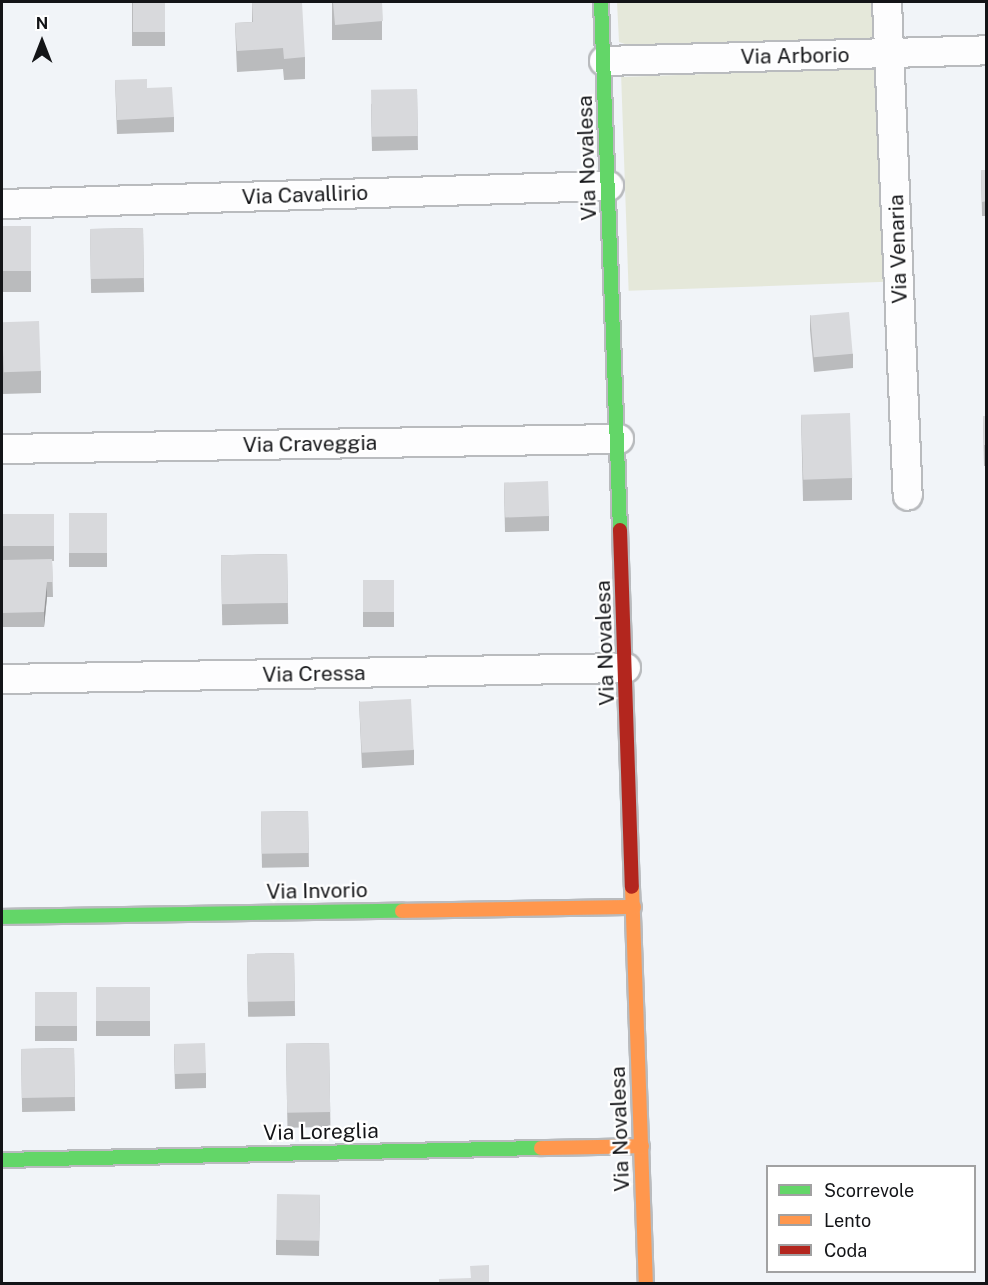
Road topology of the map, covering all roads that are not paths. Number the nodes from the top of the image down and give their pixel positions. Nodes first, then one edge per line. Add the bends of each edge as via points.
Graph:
1 (601, 2) edge
2 (887, 2) edge
3 (987, 50) edge
4 (890, 53) junction
5 (604, 61) junction
6 (609, 186) junction
7 (2, 204) edge
8 (619, 439) junction
9 (2, 449) edge
10 (908, 496) dead end
11 (626, 668) junction
12 (2, 679) edge
13 (634, 907) junction
14 (2, 917) edge
15 (642, 1146) junction
16 (2, 1160) edge
17 (646, 1284) edge

1 - 5 street, Via Novalesa
2 - 4 street, Via Venaria
3 - 4 street, Via Arborio
4 - 5 street, Via Arborio
4 - 10 street, Via Venaria
5 - 6 street, Via Novalesa
6 - 7 street, Via Cavallirio
6 - 8 street, Via Novalesa
8 - 9 street, Via Craveggia
8 - 11 street, Via Novalesa
11 - 12 street, Via Cressa
11 - 13 street, Via Novalesa
13 - 14 street, Via Invorio
13 - 15 street, Via Novalesa
15 - 16 street, Via Loreglia
15 - 17 street, Via Novalesa

